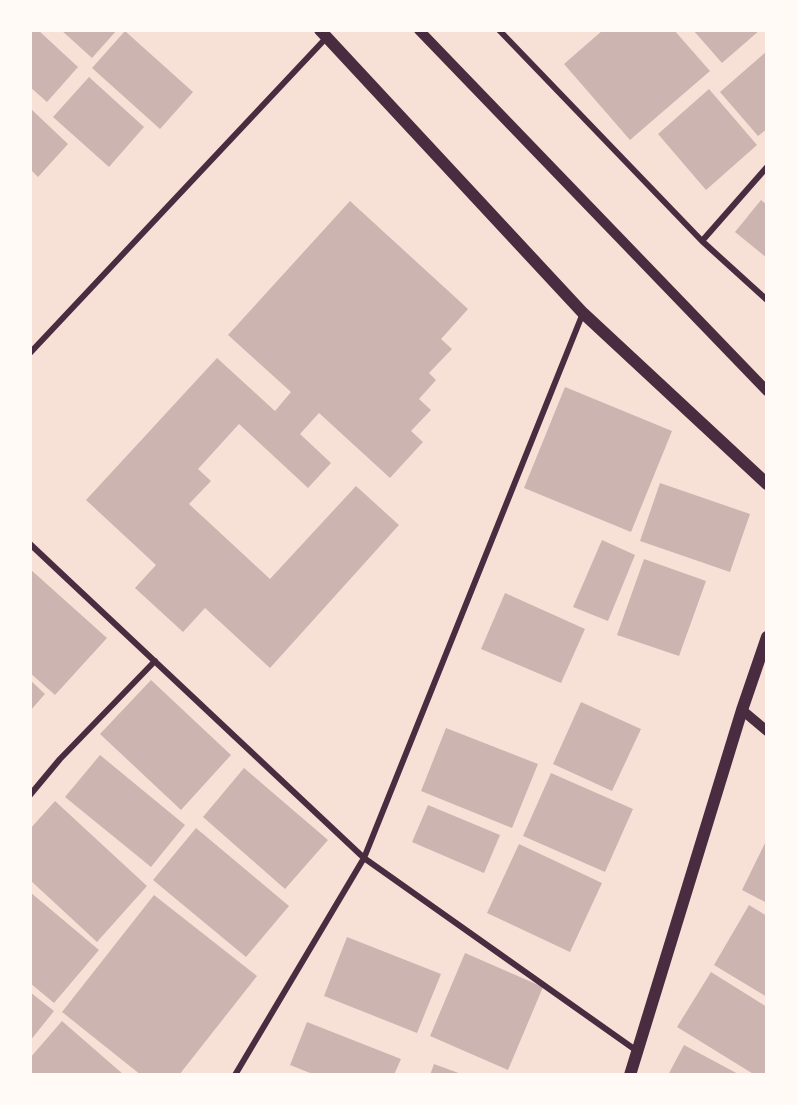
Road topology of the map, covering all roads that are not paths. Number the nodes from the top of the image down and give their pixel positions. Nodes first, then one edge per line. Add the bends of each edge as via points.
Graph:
1 (419, 30) edge
2 (499, 30) edge
3 (323, 33) edge
4 (767, 167) edge
5 (702, 241) junction
6 (767, 300) edge
7 (583, 313) junction
8 (30, 353) edge
9 (767, 391) edge
10 (767, 484) edge
11 (30, 544) edge
12 (767, 637) edge
13 (155, 661) junction
14 (742, 710) junction
15 (767, 731) edge
16 (30, 795) edge
17 (364, 858) junction
18 (637, 1051) junction
19 (235, 1075) edge
20 (630, 1075) edge

1 - 9 street
2 - 5 street
3 - 7 main road
3 - 8 street
4 - 5 street
5 - 6 street
7 - 10 main road
7 - 17 street
11 - 13 street
12 - 14 main road
13 - 16 street
13 - 17 street
14 - 15 street
14 - 18 main road
17 - 18 street
17 - 19 street
18 - 20 main road

